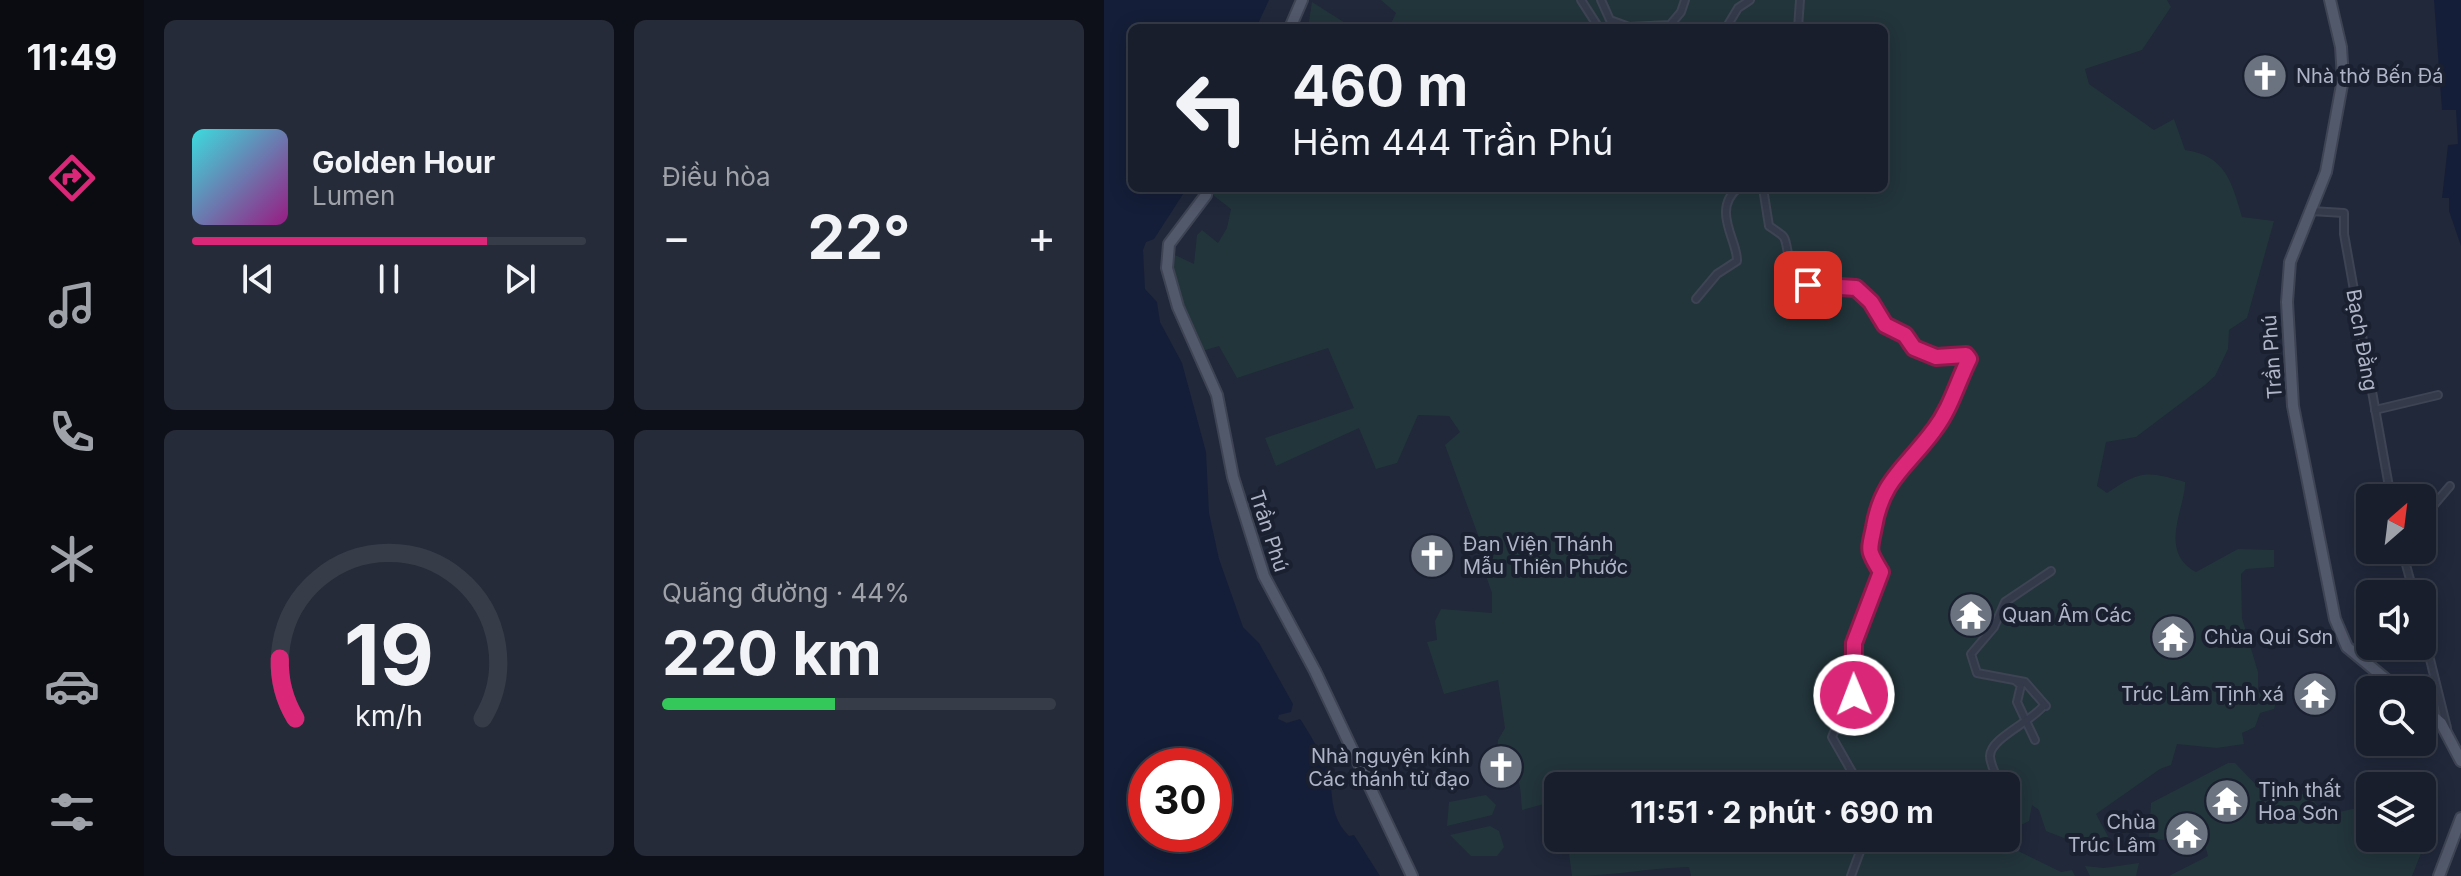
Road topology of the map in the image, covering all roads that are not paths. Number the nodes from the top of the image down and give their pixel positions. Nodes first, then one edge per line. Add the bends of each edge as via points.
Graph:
1 (1302, 0) edge
2 (1581, 0) edge
3 (1601, 0) edge
4 (1685, 0) edge
5 (1750, 0) edge
6 (1800, 0) edge
7 (2330, 0) edge
8 (1292, 24) edge
9 (1596, 24) edge
10 (1621, 24) edge
11 (1671, 24) edge
12 (1728, 24) edge
13 (1798, 24) edge
14 (1206, 192) edge
15 (1736, 192) edge
16 (1764, 192) edge
17 (2311, 211) junction
18 (1696, 299) dead end
19 (2438, 395) dead end
20 (2375, 410) junction
21 (2388, 484) edge
22 (2450, 486) dead end
23 (2436, 502) edge
24 (2051, 571) dead end
25 (2430, 660) edge
26 (2382, 676) edge
27 (2014, 679) junction
28 (2436, 721) edge
29 (2029, 722) junction
30 (2446, 731) junction
31 (2035, 740) dead end
32 (2461, 761) edge
33 (1852, 772) edge
34 (1996, 772) edge
35 (2461, 818) edge
36 (1860, 852) edge
37 (1412, 876) edge
38 (1851, 876) edge
39 (2439, 876) edge

1 - 8 main road
2 - 9 street
3 - 10 street via 1610,20
4 - 11 street
5 - 12 street
6 - 13 street
7 - 17 main road, Trần Phú via 2343,79 2326,172
14 - 37 main road, Trần Phú via 1169,244 1172,288 1217,395 1233,477 1263,573
15 - 18 street via 1727,220 1737,261 1717,274
16 - 33 street via 1769,226 1789,241 1789,257 1808,285 1856,288 1885,325 1905,335 1914,348 1936,357 1969,359 1936,428 1888,484 1875,510 1868,546 1881,572 1854,643 1853,703 1832,737
17 - 20 street, Bạch Đằng via 2344,213
17 - 26 main road, Trần Phú via 2287,280 2296,420 2335,619 2347,647
19 - 20 street
20 - 21 street, Bạch Đằng
22 - 23 street
24 - 27 street via 2005,602 1994,627 1971,654 1977,673
25 - 30 street
27 - 29 street via 2021,685 2019,708
27 - 29 street via 2029,684 2045,706
28 - 30 main road
29 - 31 street
29 - 34 street via 1991,750
30 - 32 main road
35 - 39 main road
36 - 38 street

